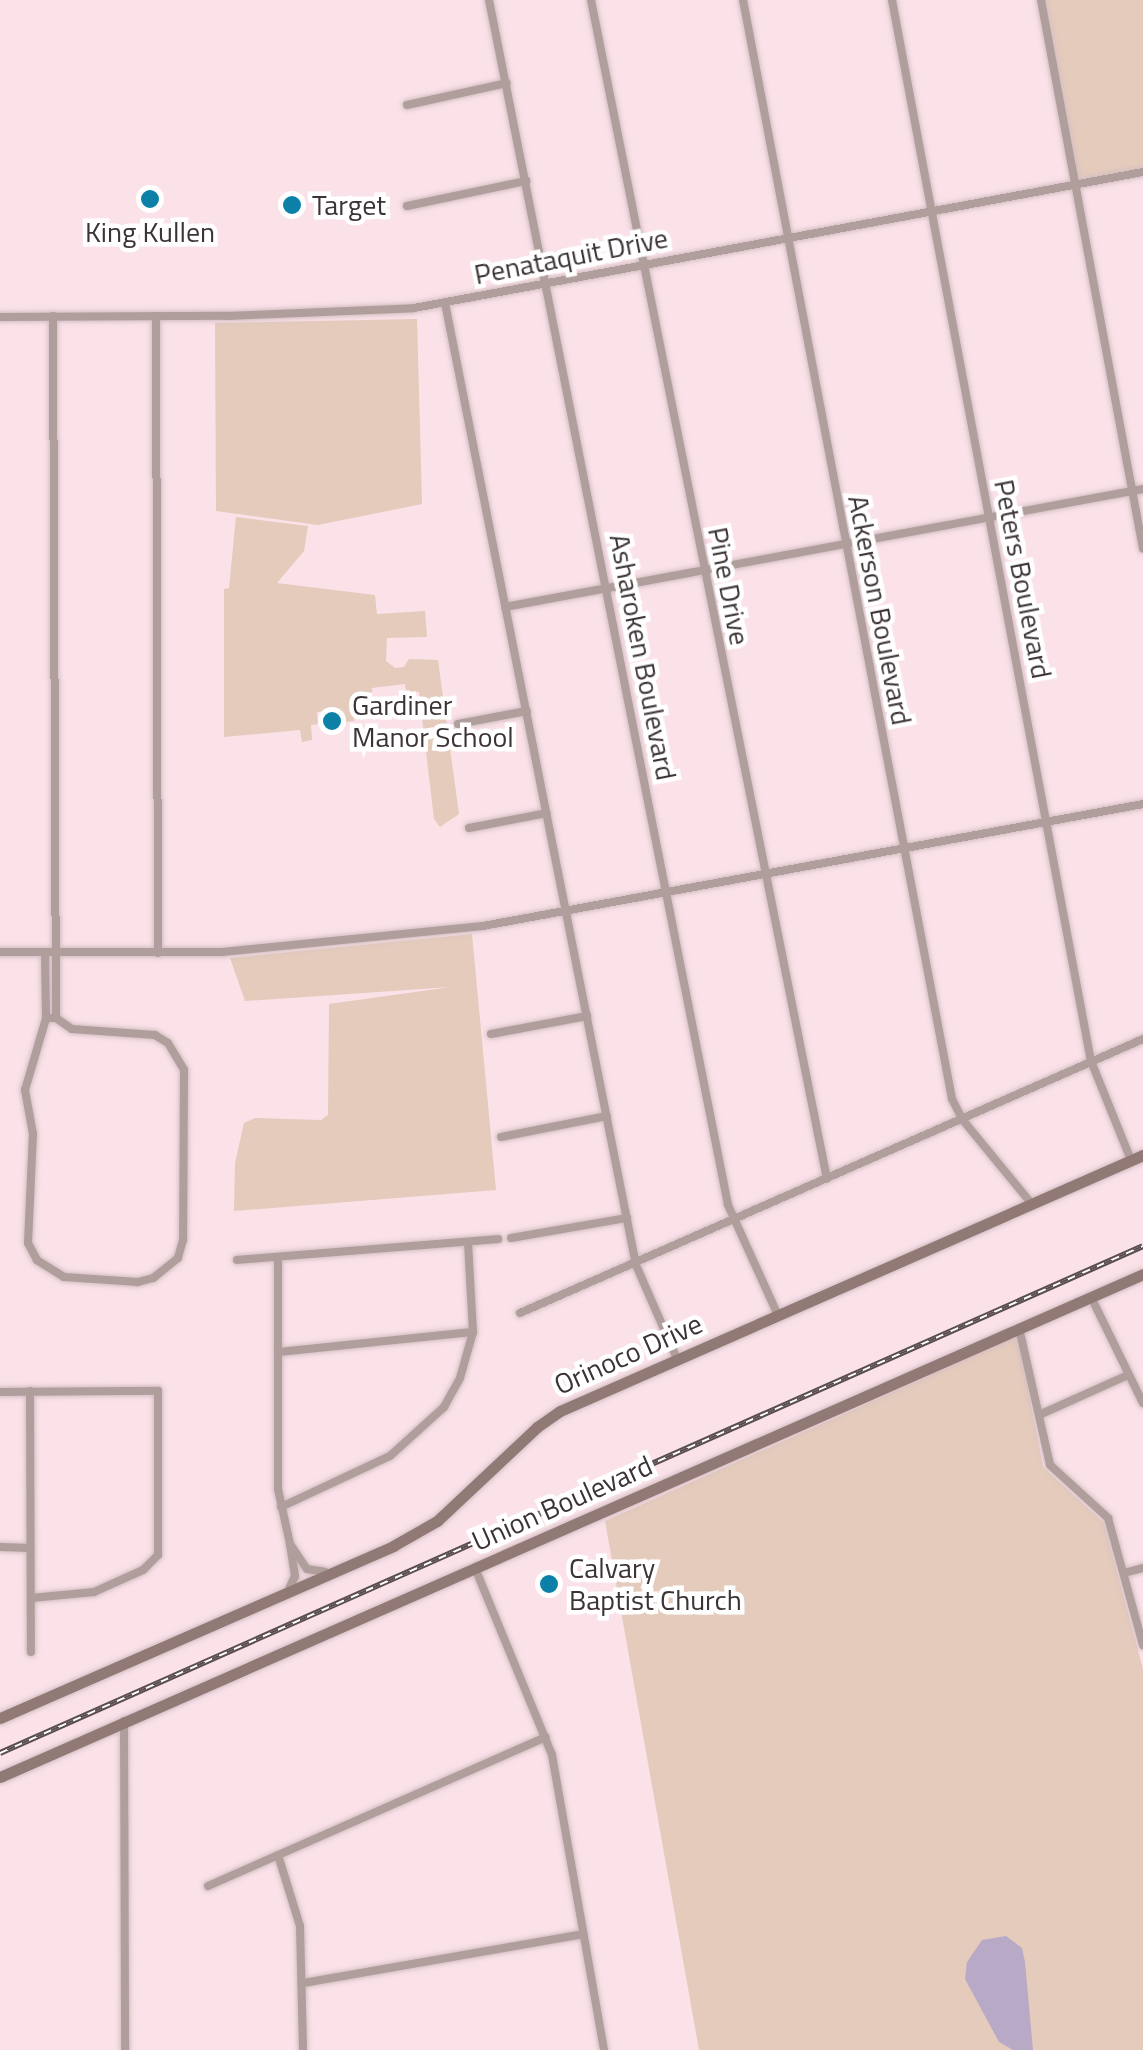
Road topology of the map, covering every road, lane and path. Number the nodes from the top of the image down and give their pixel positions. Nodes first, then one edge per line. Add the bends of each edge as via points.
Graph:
1 (489, 0) edge
2 (592, 0) edge
3 (743, 0) edge
4 (892, 0) edge
5 (1041, 0) edge
6 (507, 83) junction
7 (407, 105) dead end
8 (1143, 172) edge
9 (526, 181) junction
10 (1076, 184) junction
11 (407, 206) dead end
12 (930, 212) junction
13 (787, 238) junction
14 (643, 266) junction
15 (546, 284) junction
16 (445, 303) junction
17 (0, 316) edge
18 (53, 316) junction
19 (156, 316) junction
20 (1143, 489) edge
21 (1132, 491) junction
22 (988, 517) junction
23 (845, 544) junction
24 (1143, 549) edge
25 (703, 570) junction
26 (606, 588) junction
27 (506, 606) junction
28 (527, 711) junction
29 (458, 724) dead end
30 (1143, 804) edge
31 (546, 813) junction
32 (1047, 822) junction
33 (469, 828) dead end
34 (902, 850) junction
35 (766, 874) junction
36 (666, 893) junction
37 (567, 910) junction
38 (0, 952) edge
39 (50, 952) junction
40 (158, 953) junction
41 (587, 1016) junction
42 (46, 1018) junction
43 (56, 1018) junction
44 (490, 1034) dead end
45 (1143, 1040) edge
46 (1091, 1062) junction
47 (607, 1116) junction
48 (962, 1119) junction
49 (500, 1137) dead end
50 (1137, 1158) edge
51 (827, 1180) junction
52 (1031, 1203) junction
53 (627, 1218) junction
54 (734, 1219) junction
55 (511, 1238) dead end
56 (498, 1240) dead end
57 (468, 1242) junction
58 (278, 1258) junction
59 (236, 1260) dead end
60 (636, 1265) junction
61 (1143, 1274) edge
62 (1091, 1297) junction
63 (520, 1313) dead end
64 (778, 1314) junction
65 (1019, 1328) junction
66 (474, 1332) junction
67 (278, 1352) junction
68 (677, 1359) junction
69 (1128, 1375) junction
70 (0, 1392) edge
71 (30, 1392) junction
72 (1143, 1403) edge
73 (1039, 1414) junction
74 (281, 1507) junction
75 (290, 1544) junction
76 (27, 1548) junction
77 (0, 1550) edge
78 (475, 1568) junction
79 (1143, 1568) edge
80 (344, 1569) junction
81 (1124, 1574) junction
82 (31, 1598) junction
83 (279, 1598) junction
84 (1143, 1645) edge
85 (31, 1652) dead end
86 (0, 1718) edge
87 (124, 1721) junction
88 (546, 1737) junction
89 (0, 1777) edge
90 (278, 1856) junction
91 (208, 1886) dead end
92 (583, 1934) junction
93 (304, 1982) junction
94 (124, 2050) edge
95 (303, 2050) edge
96 (604, 2050) edge

1 - 6 street, Asharoken Boulevard
2 - 14 street, Pine Drive
3 - 13 street, Ackerson Boulevard
4 - 12 street, Peters Boulevard
5 - 10 street
6 - 7 street
6 - 9 street, Asharoken Boulevard
8 - 10 street, Penataquit Drive
9 - 11 street
9 - 15 street, Asharoken Boulevard
10 - 12 street, Penataquit Drive
10 - 21 street
12 - 13 street, Penataquit Drive
12 - 22 street, Peters Boulevard
13 - 14 street, Penataquit Drive
13 - 23 street, Ackerson Boulevard
14 - 15 street, Penataquit Drive
14 - 25 street, Pine Drive
15 - 16 street, Penataquit Drive
15 - 26 street, Asharoken Boulevard
16 - 19 street, Penataquit Drive
16 - 27 street
17 - 18 street, Penataquit Drive
18 - 19 street, Penataquit Drive
18 - 39 street
19 - 40 street
20 - 21 street
21 - 22 street
21 - 24 street
22 - 23 street
22 - 32 street, Peters Boulevard
23 - 25 street
23 - 34 street, Ackerson Boulevard
25 - 26 street
25 - 35 street, Pine Drive
26 - 27 street
26 - 36 street, Asharoken Boulevard
27 - 28 street
28 - 29 street
28 - 31 street
30 - 32 street
31 - 33 street
31 - 37 street
32 - 34 street
32 - 46 street, Peters Boulevard
34 - 35 street
34 - 48 street, Ackerson Boulevard via 945,1070
35 - 36 street
35 - 51 street, Pine Drive
36 - 37 street
36 - 54 street, Asharoken Boulevard
37 - 40 street via 483,926
37 - 41 street
38 - 39 street
39 - 40 street
39 - 42 street
39 - 43 street
41 - 44 street
41 - 47 street
42 - 43 street
42 - 43 street via 26,1080 32,1134 28,1243 37,1260 64,1277 153,1278 178,1258 183,1240 184,1070 168,1042 155,1034 72,1029
45 - 46 street
46 - 48 street
46 - 50 street, Peters Boulevard
47 - 49 street
47 - 53 street
48 - 51 street
48 - 52 street, Ackerson Boulevard
50 - 52 street, Orinoco Drive
51 - 54 street
52 - 64 street, Orinoco Drive
53 - 55 street
53 - 60 street
54 - 60 street
54 - 64 street, Asharoken Boulevard
56 - 57 street
57 - 58 street
57 - 66 street
58 - 59 street
58 - 67 street
60 - 63 street
60 - 68 street
61 - 62 street, Union Boulevard
62 - 65 street, Union Boulevard
62 - 69 street
64 - 68 street, Orinoco Drive
65 - 73 street
65 - 78 street, Union Boulevard
66 - 67 street
66 - 74 street via 460,1378 421,1432 366,1469
67 - 74 street
68 - 80 street, Orinoco Drive via 560,1411 437,1521
69 - 72 street
69 - 73 street
70 - 71 street
71 - 76 street
71 - 82 street via 158,1391 158,1555 149,1566 94,1592
73 - 81 street via 1050,1465 1108,1518
74 - 75 street
75 - 80 street via 312,1571
75 - 83 street via 295,1576
76 - 77 street
76 - 82 street
78 - 87 street, Union Boulevard
78 - 88 street
79 - 81 street
80 - 83 street, Orinoco Drive
81 - 84 street
82 - 85 street
83 - 86 street, Orinoco Drive
87 - 89 street, Union Boulevard
87 - 94 street
88 - 90 street
88 - 92 street
90 - 91 street
90 - 93 street via 300,1926
92 - 93 street
92 - 96 street
93 - 95 street

